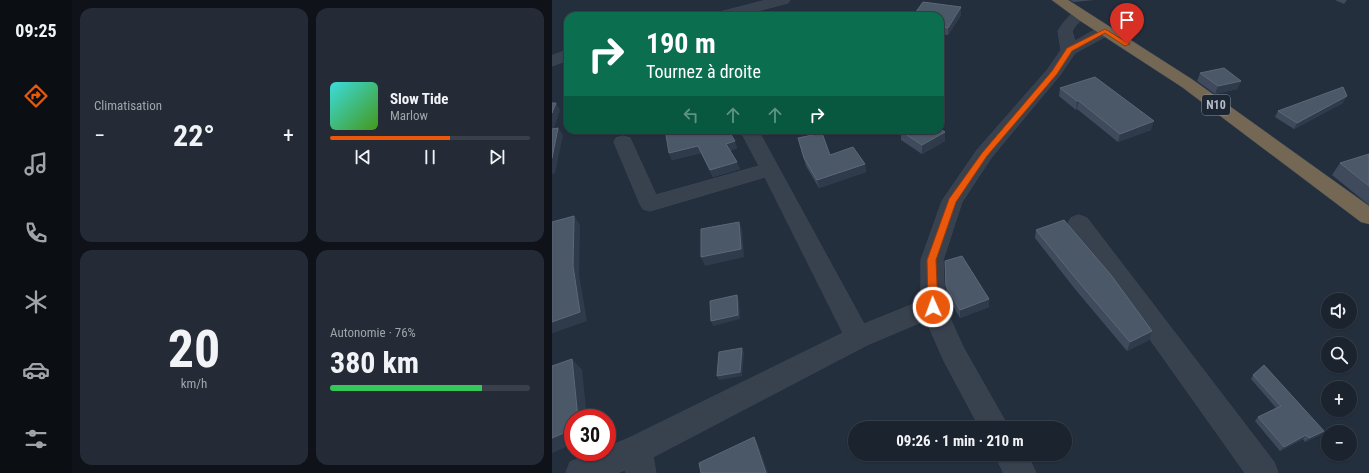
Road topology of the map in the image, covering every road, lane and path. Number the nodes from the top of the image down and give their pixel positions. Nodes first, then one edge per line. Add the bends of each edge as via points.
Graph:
1 (783, 0) edge
2 (1059, 0) edge
3 (737, 12) edge
4 (1080, 15) junction
5 (1105, 31) junction
6 (1069, 50) junction
7 (564, 56) edge
8 (552, 60) edge
9 (751, 134) edge
10 (623, 142) dead end
11 (770, 169) junction
12 (1369, 217) edge
13 (1078, 223) dead end
14 (933, 307) junction
15 (858, 337) junction
16 (991, 421) edge
17 (639, 461) edge
18 (1014, 461) edge
19 (581, 473) edge
20 (1021, 473) edge
21 (1263, 473) edge

1 - 3 street
2 - 4 highway, N10
4 - 5 highway, N10
4 - 6 street via 1065,31
5 - 6 street
5 - 12 highway, N10 via 1160,65 1254,131
6 - 14 street via 1054,72 984,154 952,201 932,260
7 - 8 street
9 - 11 street
10 - 11 street via 650,204
11 - 15 street
13 - 21 street
14 - 15 street
14 - 16 street via 953,353
15 - 17 street
17 - 19 street
18 - 20 street

